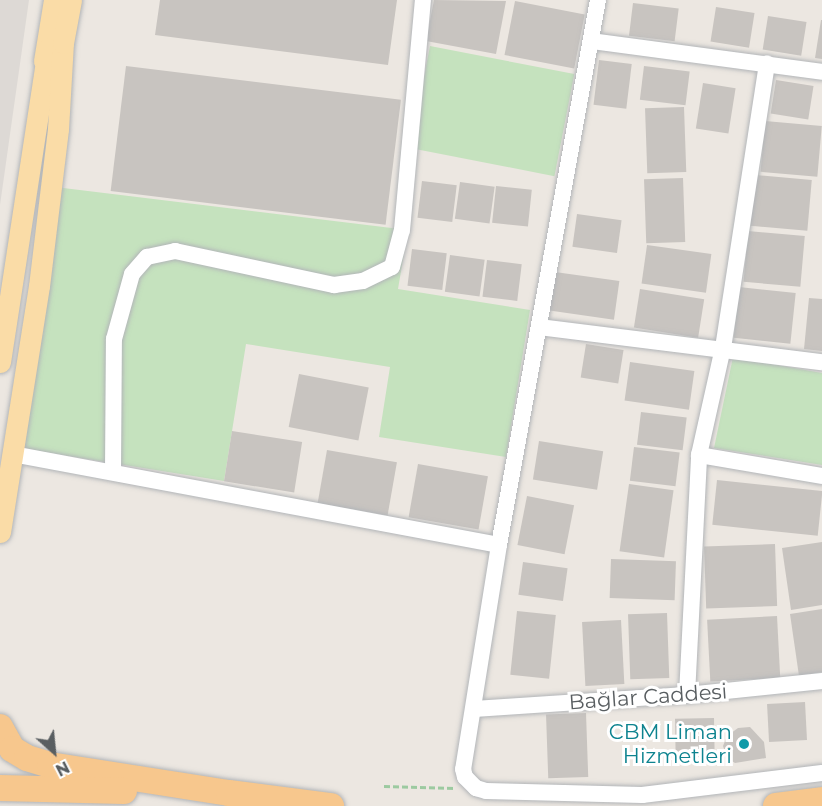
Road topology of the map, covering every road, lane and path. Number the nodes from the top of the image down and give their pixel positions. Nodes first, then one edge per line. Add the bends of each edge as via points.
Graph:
1 (54, 0) edge
2 (70, 0) edge
3 (423, 0) edge
4 (598, 0) edge
5 (591, 42) junction
6 (56, 46) junction
7 (767, 63) junction
8 (822, 72) edge
9 (0, 274) edge
10 (539, 327) junction
11 (723, 348) junction
12 (0, 362) edge
13 (822, 362) edge
14 (6, 443) edge
15 (699, 455) junction
16 (112, 472) junction
17 (822, 476) edge
18 (0, 532) edge
19 (499, 545) junction
20 (822, 681) edge
21 (687, 695) junction
22 (474, 708) junction
23 (0, 727) edge
24 (822, 772) edge
25 (384, 786) dead end
26 (408, 787) dead end
27 (0, 788) edge
28 (229, 793) junction
29 (822, 800) edge
30 (331, 806) edge
31 (776, 806) edge

1 - 6 main road
2 - 6 main road
3 - 16 street via 402,230 393,267 363,281 334,285 175,251 147,257 132,274 114,339
4 - 5 street
5 - 7 street
5 - 10 street
6 - 9 main road via 20,148
6 - 12 main road
6 - 14 main road via 56,152 39,286
7 - 8 street
7 - 11 street
10 - 11 street
10 - 19 street
11 - 13 street
11 - 15 street
14 - 16 street
14 - 18 main road
15 - 17 street
15 - 21 street
16 - 19 street
19 - 22 street
20 - 21 street, Bağlar Caddesi
21 - 22 street, Bağlar Caddesi
22 - 24 street via 463,769 476,788 486,791 642,795
23 - 28 highway via 12,749 42,763
25 - 26 path
27 - 28 highway
28 - 30 highway
29 - 31 highway

